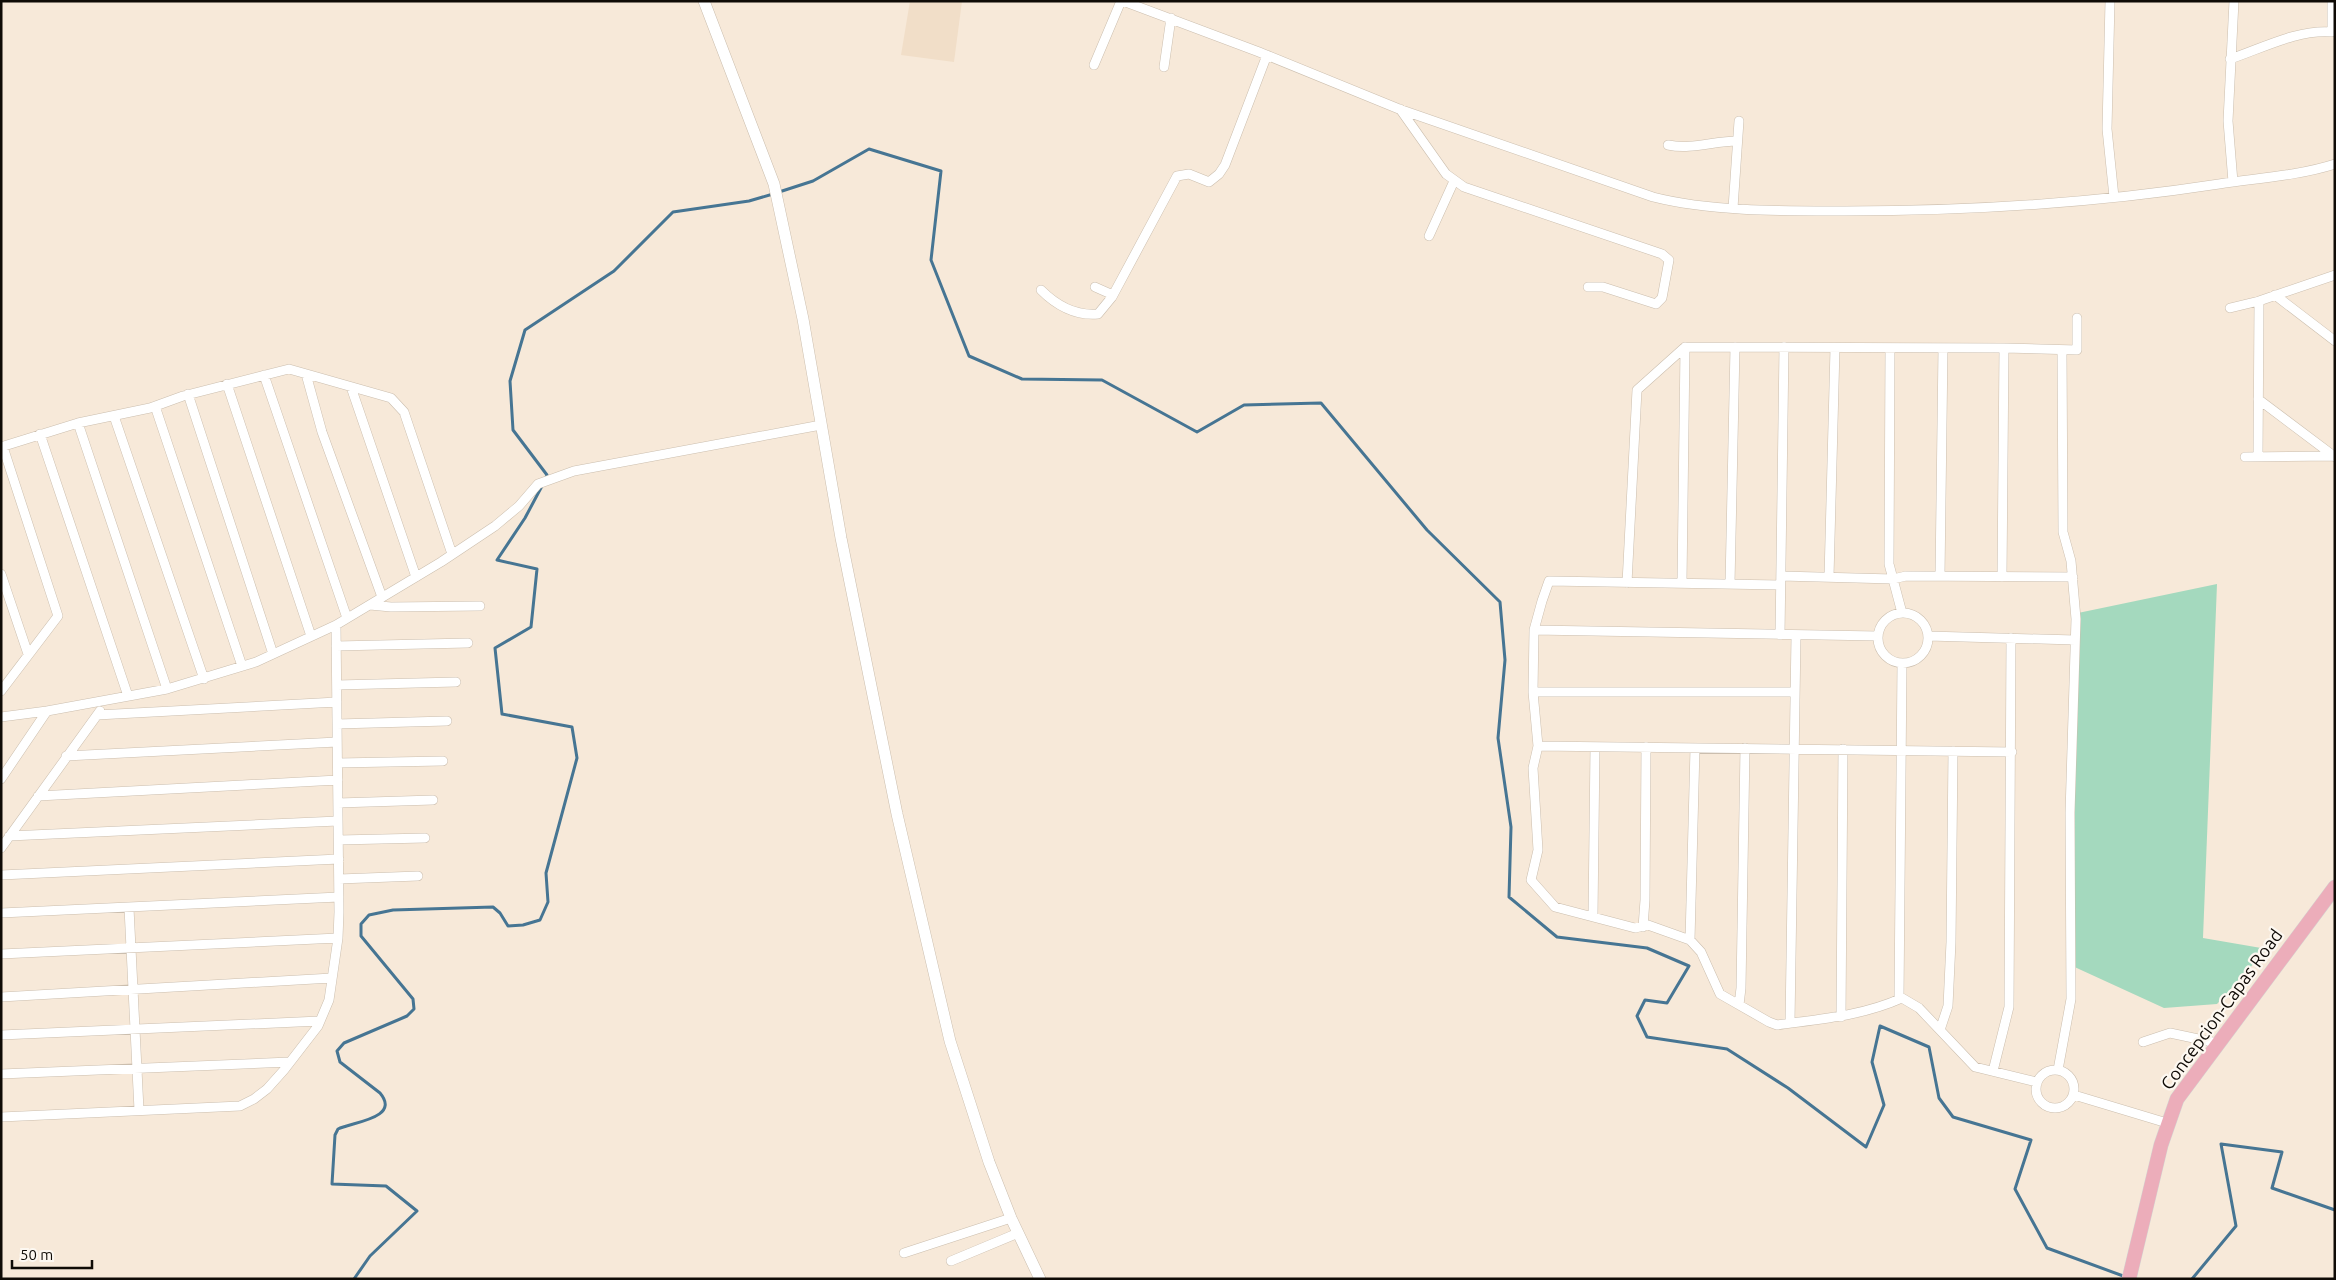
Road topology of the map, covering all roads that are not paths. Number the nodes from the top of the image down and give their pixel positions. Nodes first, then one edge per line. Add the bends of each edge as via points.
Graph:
1 (704, 1) edge
2 (1122, 1) edge
3 (2110, 1) edge
4 (2234, 1) edge
5 (2332, 1) edge
6 (1171, 18) junction
7 (1267, 55) junction
8 (2230, 59) junction
9 (1094, 65) dead end
10 (1164, 67) dead end
11 (1400, 109) junction
12 (1739, 121) dead end
13 (1737, 141) junction
14 (1668, 145) dead end
15 (2335, 164) edge
16 (1454, 181) junction
17 (2233, 182) junction
18 (2114, 197) junction
19 (1733, 208) junction
20 (1429, 236) dead end
21 (2335, 275) edge
22 (1095, 287) dead end
23 (1588, 287) dead end
24 (1041, 290) dead end
25 (1113, 295) junction
26 (2275, 295) junction
27 (2259, 301) junction
28 (2230, 308) dead end
29 (2077, 318) dead end
30 (2335, 342) edge
31 (1685, 347) junction
32 (1735, 347) junction
33 (1784, 347) junction
34 (1835, 348) junction
35 (1890, 348) junction
36 (1944, 348) junction
37 (2004, 348) junction
38 (2062, 351) junction
39 (306, 374) junction
40 (264, 375) junction
41 (226, 384) junction
42 (351, 387) junction
43 (188, 394) junction
44 (2258, 399) junction
45 (155, 406) junction
46 (114, 416) junction
47 (78, 423) junction
48 (821, 425) junction
49 (40, 434) junction
50 (2, 447) edge
51 (2258, 456) junction
52 (2334, 456) edge
53 (2245, 457) dead end
54 (452, 554) junction
55 (1, 574) edge
56 (1940, 576) junction
57 (416, 577) junction
58 (1829, 577) junction
59 (2002, 577) junction
60 (2073, 577) junction
61 (1893, 579) junction
62 (1780, 580) junction
63 (1627, 583) junction
64 (1682, 583) junction
65 (1730, 584) junction
66 (382, 597) junction
67 (370, 604) junction
68 (480, 606) dead end
69 (1902, 613) junction
70 (347, 618) junction
71 (336, 625) junction
72 (1534, 630) junction
73 (1780, 635) junction
74 (312, 636) junction
75 (1796, 636) junction
76 (1878, 636) junction
77 (1928, 636) junction
78 (2011, 638) junction
79 (2075, 640) junction
80 (468, 643) dead end
81 (336, 646) junction
82 (28, 654) junction
83 (273, 654) junction
84 (1902, 664) junction
85 (242, 666) junction
86 (204, 679) junction
87 (456, 682) dead end
88 (337, 685) junction
89 (167, 689) junction
90 (1, 691) edge
91 (1533, 692) junction
92 (1795, 692) junction
93 (128, 696) junction
94 (107, 700) junction
95 (337, 702) junction
96 (47, 711) junction
97 (97, 714) junction
98 (1, 717) edge
99 (448, 722) dead end
100 (337, 724) junction
101 (337, 742) junction
102 (1538, 746) junction
103 (1595, 747) junction
104 (1646, 748) junction
105 (1695, 748) junction
106 (1745, 748) junction
107 (1794, 749) junction
108 (1843, 749) junction
109 (1901, 750) junction
110 (1953, 751) junction
111 (2012, 752) junction
112 (66, 756) junction
113 (443, 761) dead end
114 (338, 763) junction
115 (1, 779) edge
116 (338, 780) junction
117 (38, 796) junction
118 (433, 800) dead end
119 (338, 802) junction
120 (338, 821) junction
121 (9, 836) junction
122 (425, 838) dead end
123 (338, 840) junction
124 (1, 848) edge
125 (339, 859) junction
126 (1, 875) edge
127 (418, 876) dead end
128 (339, 879) junction
129 (2335, 887) edge
130 (339, 897) junction
131 (129, 908) junction
132 (1, 913) edge
133 (1593, 916) junction
134 (1643, 927) junction
135 (338, 938) junction
136 (1690, 940) junction
137 (131, 948) junction
138 (1, 954) edge
139 (332, 978) junction
140 (133, 990) junction
141 (1, 997) edge
142 (1899, 999) junction
143 (1739, 1005) junction
144 (1841, 1017) junction
145 (320, 1021) junction
146 (1790, 1023) junction
147 (135, 1029) junction
148 (1940, 1030) junction
149 (1, 1035) edge
150 (2143, 1042) dead end
151 (2217, 1043) junction
152 (290, 1062) junction
153 (137, 1068) junction
154 (2058, 1070) junction
155 (1993, 1071) junction
156 (1, 1074) edge
157 (2037, 1082) junction
158 (2074, 1094) junction
159 (139, 1110) junction
160 (1, 1117) edge
161 (2168, 1123) junction
162 (1011, 1218) junction
163 (1018, 1233) junction
164 (904, 1253) dead end
165 (951, 1261) dead end
166 (1040, 1279) edge
167 (2129, 1279) edge

1 - 48 street via 780,205
2 - 6 street
2 - 9 street
3 - 18 street via 2107,129
4 - 8 street
5 - 8 street via 2332,32 2304,34
6 - 7 street
6 - 10 street
7 - 11 street
7 - 25 street via 1225,165 1209,182 1189,174 1177,176
8 - 17 street via 2228,121
11 - 16 street
11 - 19 street via 1653,197
12 - 13 street
13 - 14 street via 1691,147
13 - 19 street
15 - 17 street via 2284,176
16 - 20 street
16 - 23 street via 1471,190 1662,254 1669,260 1662,298 1656,304 1603,287
17 - 18 street
18 - 19 street via 1927,210
21 - 26 street
22 - 25 street
24 - 25 street via 1054,303 1090,315 1098,314
26 - 27 street
26 - 30 street
27 - 28 street
27 - 44 street
29 - 38 street via 2077,350
31 - 32 street
31 - 63 street via 1637,390
31 - 64 street
32 - 33 street
32 - 65 street
33 - 34 street
33 - 62 street
34 - 35 street
34 - 58 street
35 - 36 street
35 - 61 street via 1889,564
36 - 37 street
36 - 56 street
37 - 38 street
37 - 59 street
38 - 60 street via 2063,532
39 - 40 street via 289,369
39 - 42 street
39 - 66 street via 322,432
40 - 41 street
40 - 70 street
41 - 43 street
41 - 74 street
42 - 54 street via 391,398 404,412
42 - 57 street
43 - 45 street
43 - 83 street
44 - 51 street
44 - 52 street
45 - 46 street
45 - 85 street
46 - 47 street
46 - 86 street
47 - 49 street
47 - 89 street
48 - 54 street via 574,471 538,484 495,526
48 - 162 street via 897,814 950,1041 988,1162
49 - 50 street
49 - 93 street
50 - 82 street via 58,616
51 - 52 street
51 - 53 street
54 - 57 street
55 - 82 street
56 - 59 street
56 - 61 street
57 - 66 street
58 - 61 street
58 - 62 street
59 - 60 street
60 - 79 street
61 - 69 street
62 - 65 street
62 - 73 street
63 - 64 street
63 - 72 street via 1549,581
64 - 65 street
66 - 67 street
67 - 68 street via 391,607
67 - 70 street
69 - 76 street via 1887,618 1881,624
69 - 77 street via 1918,618
70 - 71 street
71 - 74 street
71 - 81 street
72 - 73 street
72 - 91 street
73 - 75 street
74 - 83 street
75 - 76 street
75 - 92 street
76 - 84 street via 1884,656
77 - 78 street
77 - 84 street via 1921,655 1915,661
78 - 79 street
78 - 111 street
79 - 154 street via 2070,813 2071,1000
80 - 81 street
81 - 88 street
82 - 90 street
83 - 85 street
84 - 109 street
85 - 86 street
86 - 89 street
87 - 88 street
88 - 95 street
89 - 93 street
91 - 92 street
91 - 102 street
92 - 107 street
93 - 94 street
94 - 96 street
94 - 97 street
95 - 97 street
95 - 100 street
96 - 98 street
96 - 115 street
97 - 112 street
99 - 100 street
100 - 101 street
101 - 112 street
101 - 114 street
102 - 103 street
102 - 133 street via 1533,768 1538,850 1531,880 1555,907
103 - 104 street
103 - 133 street
104 - 105 street
104 - 134 street
105 - 106 street
105 - 136 street
106 - 107 street
106 - 143 street via 1742,988
107 - 108 street
107 - 146 street
108 - 109 street
108 - 144 street
109 - 110 street
109 - 142 street
110 - 111 street
110 - 148 street via 1951,942 1948,1006
111 - 155 street via 2008,1007
112 - 117 street
113 - 114 street
114 - 116 street
116 - 117 street
116 - 119 street
117 - 121 street
118 - 119 street
119 - 120 street
120 - 121 street
120 - 123 street
121 - 124 street
122 - 123 street
123 - 125 street
125 - 126 street
125 - 128 street
127 - 128 street
128 - 130 street
129 - 151 main road, Concepcion-Capas Road
130 - 131 street
130 - 135 street
131 - 132 street
131 - 137 street
133 - 134 street via 1635,928
134 - 136 street via 1648,925
135 - 137 street
135 - 139 street
136 - 143 street via 1701,952 1720,994
137 - 138 street
137 - 140 street
139 - 140 street
139 - 145 street via 329,1000
140 - 141 street
140 - 147 street
142 - 144 street via 1875,1010
142 - 148 street via 1919,1008
143 - 146 street via 1777,1025
144 - 146 street
145 - 147 street
145 - 152 street
147 - 149 street
147 - 153 street
148 - 155 street via 1975,1067
150 - 151 street via 2170,1033
151 - 161 main road, Concepcion-Capas Road via 2186,1084
152 - 153 street
152 - 159 street via 267,1089 240,1106
153 - 156 street
153 - 159 street
154 - 157 street via 2045,1072
154 - 158 street via 2069,1076
155 - 157 street
157 - 158 street via 2036,1095 2049,1108 2061,1108
158 - 161 street
159 - 160 street
161 - 167 main road, Concepcion-Capas Road
162 - 163 street
162 - 164 street
163 - 165 street
163 - 166 street

